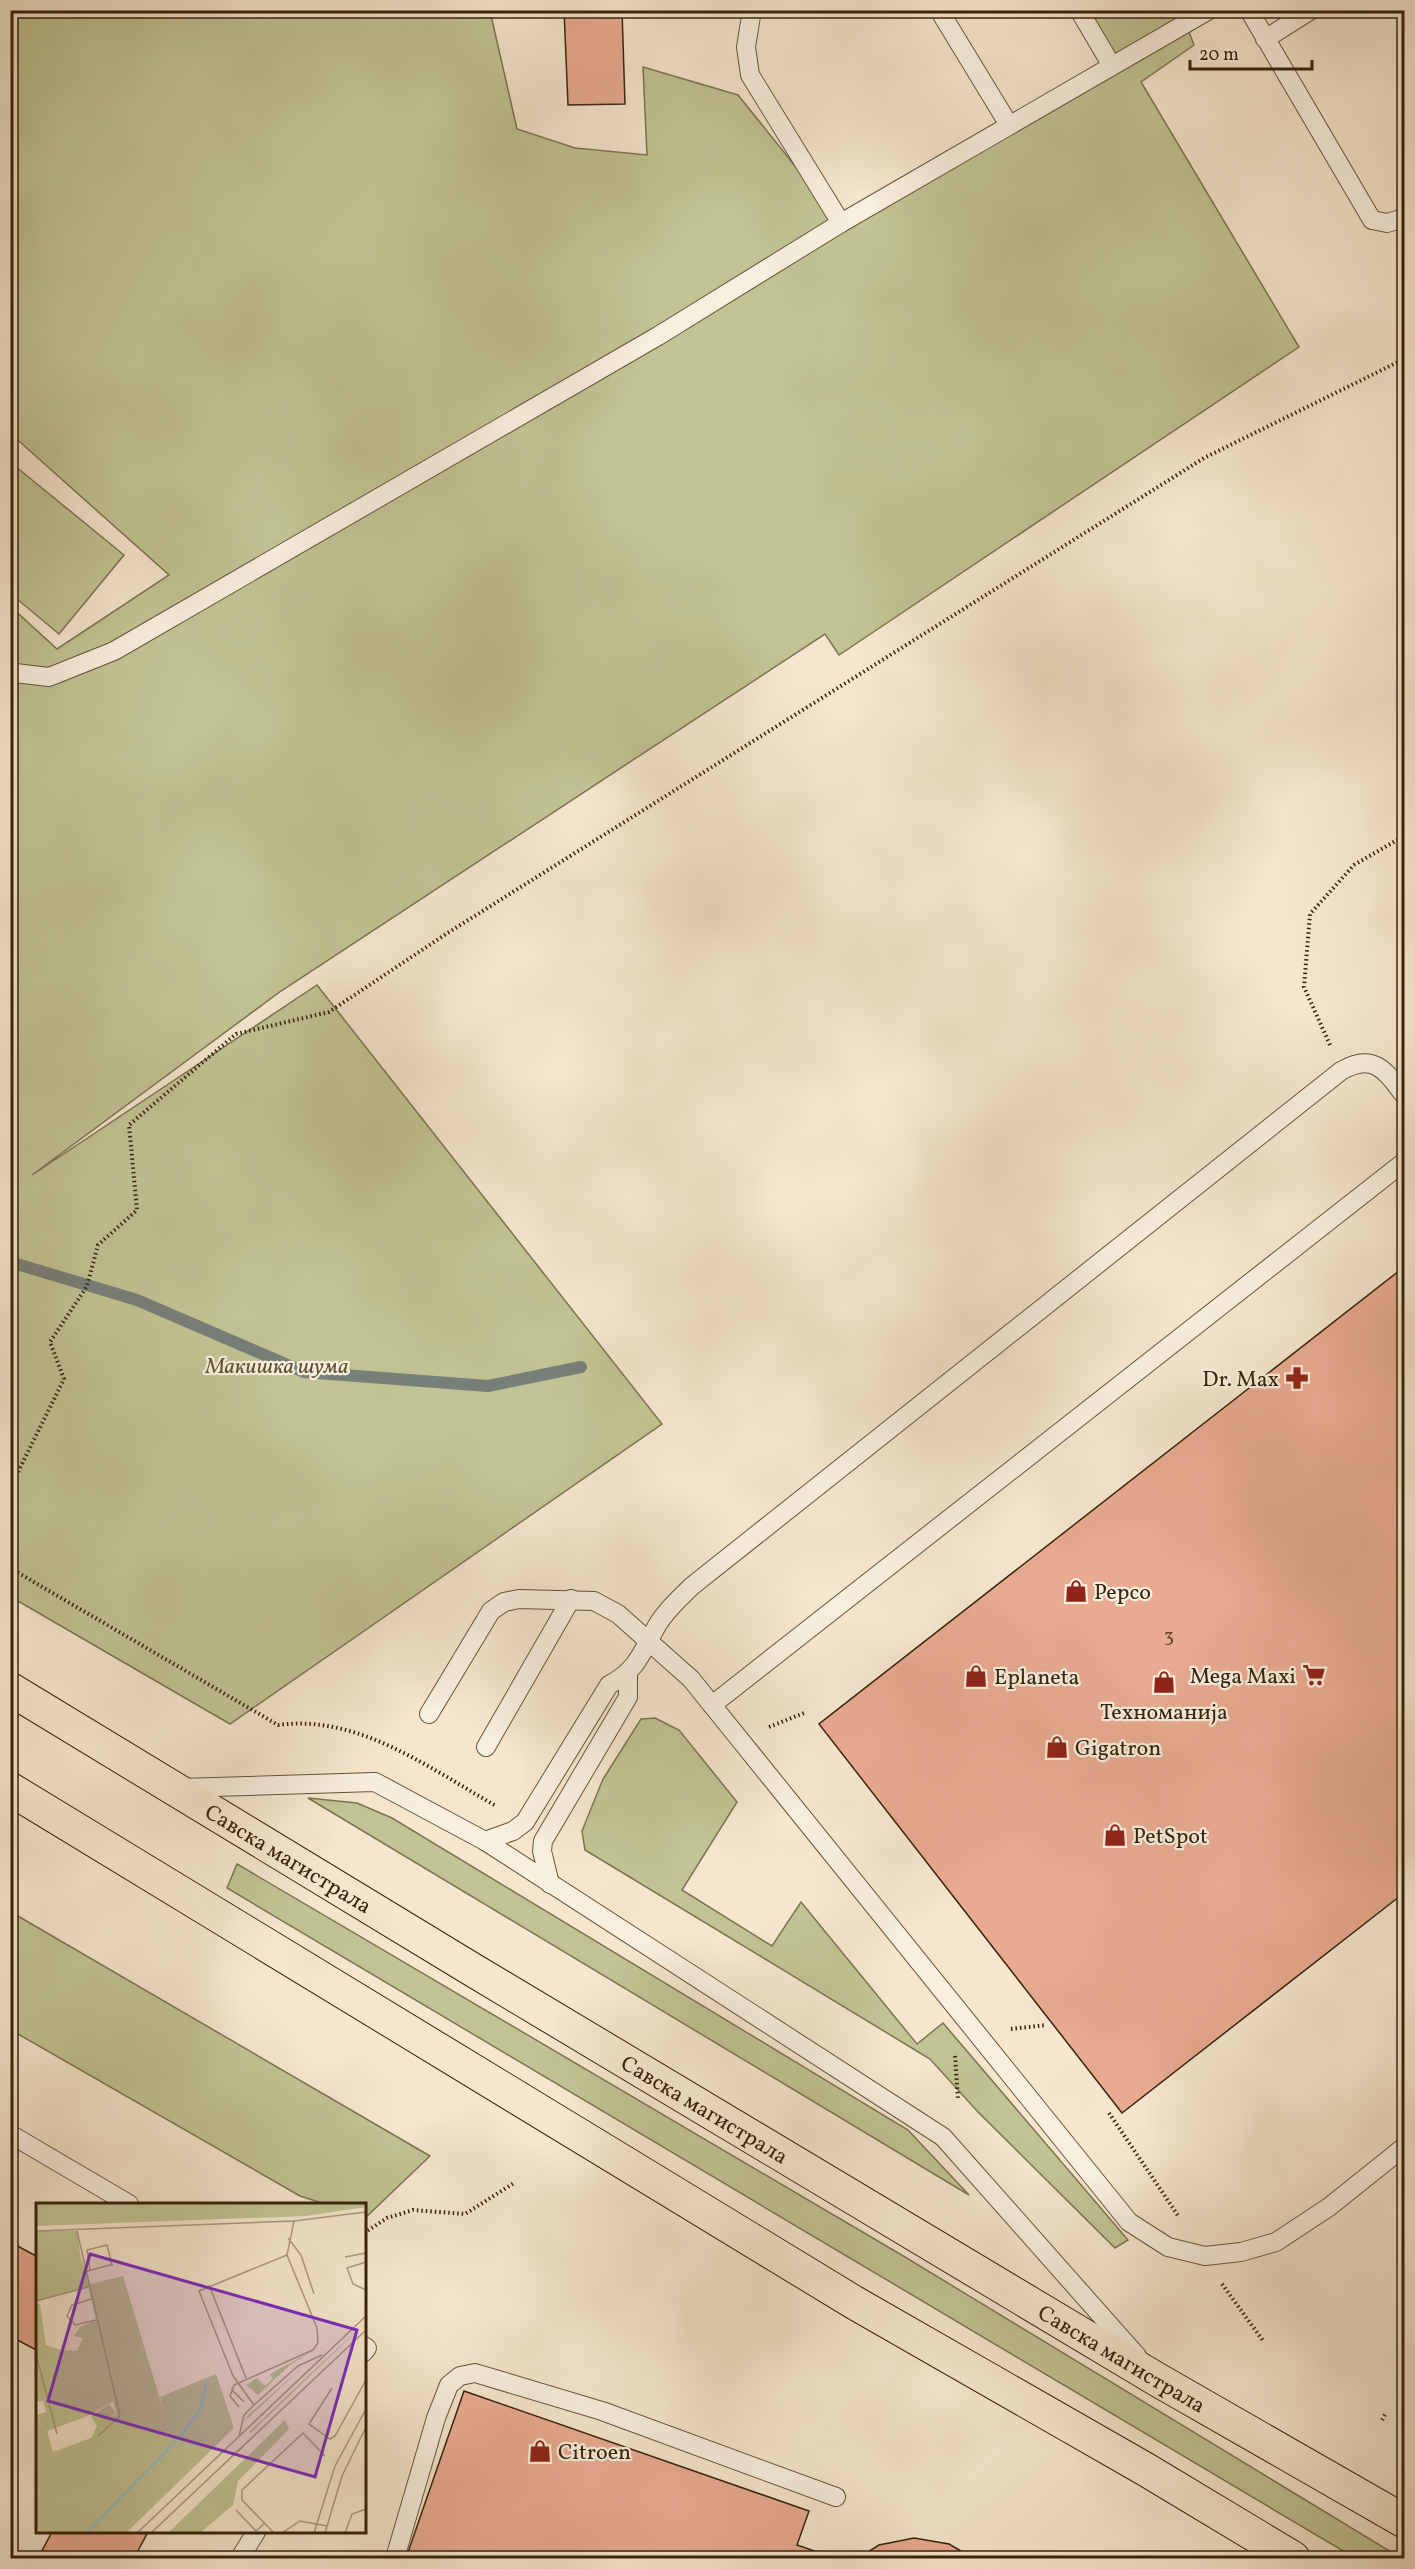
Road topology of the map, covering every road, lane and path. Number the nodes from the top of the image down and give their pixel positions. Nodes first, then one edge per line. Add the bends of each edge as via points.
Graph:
1 (753, 10) edge
2 (939, 10) edge
3 (1078, 10) edge
4 (1209, 10) edge
5 (1249, 10) edge
6 (1311, 10) edge
7 (1265, 39) junction
8 (1112, 66) junction
9 (1009, 125) junction
10 (1404, 218) edge
11 (841, 223) junction
12 (1404, 359) edge
13 (10, 670) edge
14 (1404, 836) edge
15 (1341, 1071) junction
16 (1404, 1095) edge
17 (1404, 1162) edge
18 (10, 1488) edge
19 (10, 1568) edge
20 (571, 1599) junction
21 (648, 1642) junction
22 (628, 1675) junction
23 (10, 1689) edge
24 (712, 1705) junction
25 (804, 1713) dead end
26 (429, 1714) dead end
27 (278, 1725) dead end
28 (765, 1729) dead end
29 (486, 1747) dead end
30 (176, 1788) junction
31 (10, 1789) edge
32 (485, 1841) junction
33 (550, 1884) junction
34 (1046, 2025) dead end
35 (1010, 2030) dead end
36 (955, 2046) dead end
37 (958, 2100) dead end
38 (10, 2134) edge
39 (1404, 2146) edge
40 (514, 2183) dead end
41 (126, 2203) edge
42 (366, 2232) edge
43 (1158, 2380) junction
44 (1386, 2413) dead end
45 (1382, 2420) dead end
46 (836, 2497) dead end
47 (1404, 2521) edge
48 (255, 2533) edge
49 (240, 2559) edge
50 (395, 2559) edge
51 (1293, 2559) edge

1 - 11 lane via 746,47 750,75
2 - 9 lane
3 - 8 lane
4 - 8 lane
5 - 7 lane
6 - 7 lane
7 - 10 lane via 1372,220 1387,223
8 - 9 lane
9 - 11 lane
11 - 13 lane via 658,336 114,651 49,677
12 - 18 path via 1204,458 456,928 329,1012 236,1034 129,1125 136,1210 98,1245 87,1287 50,1342 64,1379
14 - 15 path via 1354,865 1310,914 1304,987
15 - 16 lane via 1356,1062 1374,1064 1387,1072
15 - 21 lane via 692,1586 673,1604
17 - 24 lane
19 - 27 path
20 - 21 lane via 594,1601 618,1614
20 - 26 lane via 519,1599 504,1602 491,1611
20 - 29 lane
21 - 22 lane
21 - 24 lane via 691,1679
22 - 32 lane via 609,1685 525,1822 513,1832
22 - 33 lane via 628,1697 543,1841
23 - 30 main road, Савска магистрала
24 - 39 lane via 1129,2222 1168,2247 1206,2256 1276,2242
25 - 28 path
30 - 32 lane via 375,1782
30 - 43 main road, Савска магистрала
31 - 51 main road via 855,2303 1145,2469
32 - 33 lane
33 - 43 lane via 943,2137
34 - 35 path
36 - 37 path
38 - 41 lane
40 - 42 path via 465,2214 414,2210 387,2218
43 - 47 main road, Савска магистрала
44 - 45 path
46 - 50 lane via 602,2411 475,2373 460,2376 449,2385
48 - 49 lane

